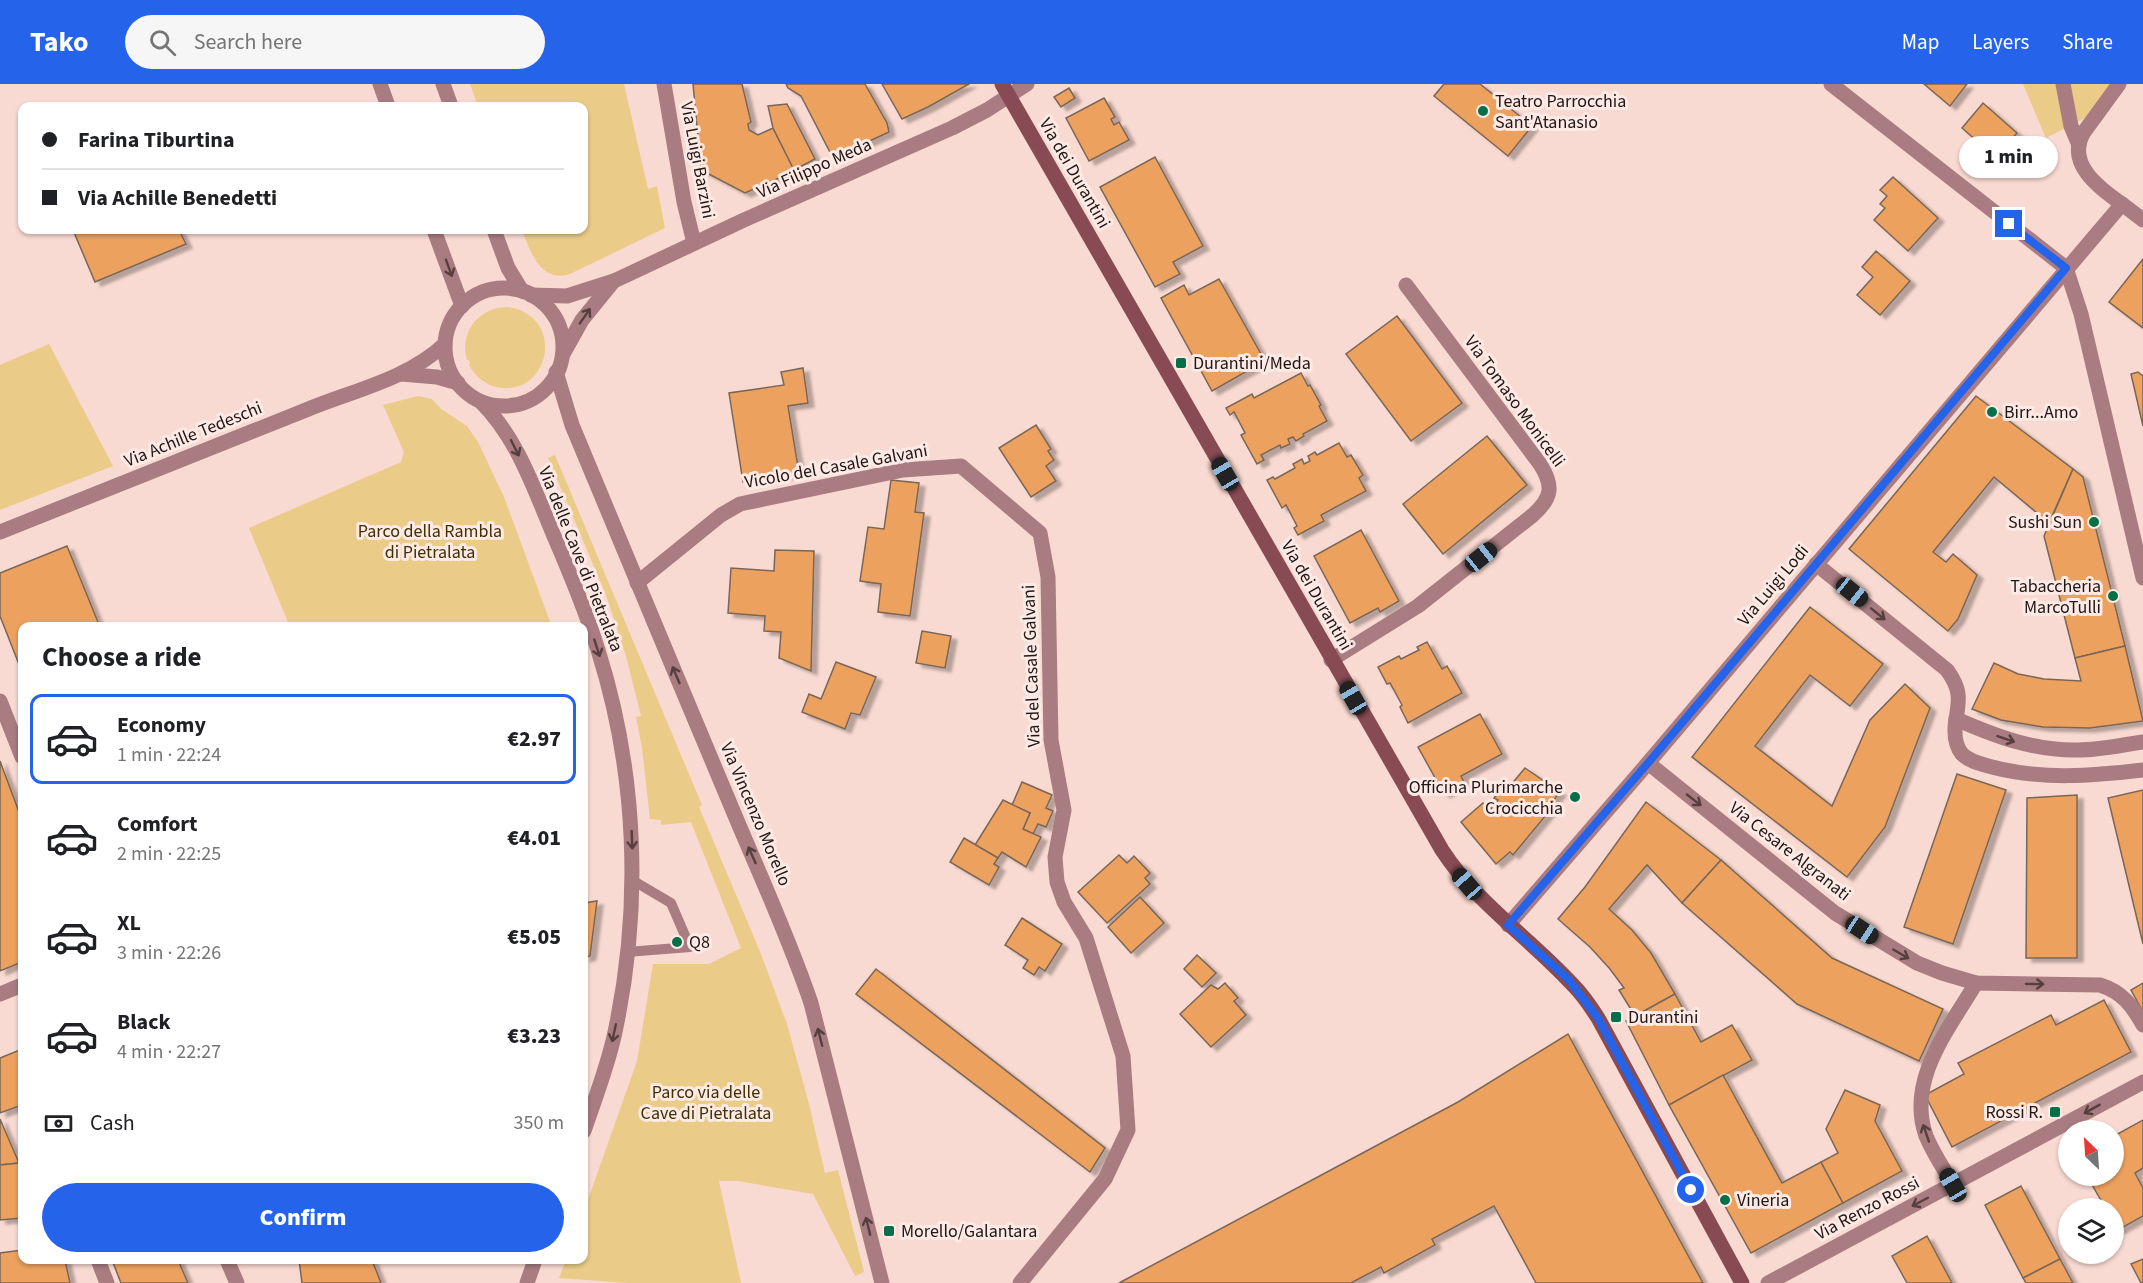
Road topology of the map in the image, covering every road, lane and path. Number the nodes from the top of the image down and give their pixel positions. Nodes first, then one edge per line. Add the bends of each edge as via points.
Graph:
1 (380, 84) edge
2 (443, 84) edge
3 (664, 84) edge
4 (1027, 84) edge
5 (1831, 84) edge
6 (2063, 84) edge
7 (2119, 84) edge
8 (1006, 90) edge
9 (387, 102) edge
10 (450, 102) edge
11 (2079, 145) junction
12 (2122, 204) junction
13 (2143, 220) edge
14 (435, 234) edge
15 (495, 234) edge
16 (694, 243) junction
17 (2066, 268) junction
18 (614, 281) junction
19 (1406, 285) dead end
20 (526, 293) junction
21 (462, 306) junction
22 (445, 344) junction
23 (562, 355) junction
24 (556, 372) junction
25 (401, 374) junction
26 (458, 383) junction
27 (481, 402) junction
28 (961, 465) joint
29 (0, 532) edge
30 (1816, 564) junction
31 (2143, 578) edge
32 (637, 583) junction
33 (587, 622) edge
34 (588, 624) edge
35 (1331, 660) junction
36 (0, 701) edge
37 (1956, 719) junction
38 (2143, 742) edge
39 (18, 747) edge
40 (1648, 763) junction
41 (2143, 770) edge
42 (632, 880) junction
43 (1508, 925) junction
44 (627, 952) junction
45 (1976, 983) junction
46 (18, 987) edge
47 (0, 994) edge
48 (2143, 1024) edge
49 (2143, 1082) edge
50 (588, 1119) edge
51 (1953, 1185) junction
52 (100, 1264) edge
53 (229, 1264) edge
54 (534, 1264) edge
55 (107, 1283) edge
56 (237, 1283) edge
57 (527, 1283) edge
58 (882, 1283) edge
59 (1020, 1283) edge
60 (1742, 1283) edge
61 (1768, 1283) edge

1 - 9 street
2 - 10 street
3 - 16 street, Via Luigi Barzini
4 - 8 street, Via Filippo Meda
5 - 17 street
6 - 11 street
7 - 11 street
8 - 16 street, Via Filippo Meda via 952,128
8 - 35 street, Via dei Durantini
11 - 12 street via 2081,163 2090,178 2100,190
12 - 13 street
12 - 17 street, Via Luigi Lodi
14 -> 21 street
15 - 20 street via 508,268
16 - 18 street, Via Filippo Meda
17 - 30 street, Via Luigi Lodi
17 - 31 street
18 - 20 street, Via Filippo Meda via 567,296
23 -> 18 street, Via Filippo Meda via 582,320
19 - 35 street, Via Tomaso Monicelli via 1540,464 1549,478 1550,491 1533,515 1429,598
20 - 21 street via 495,289
20 - 23 street via 546,306 557,323
21 - 22 street via 451,321
22 - 25 street, Via Achille Tedeschi
22 - 26 street via 446,358
23 - 24 street
24 - 27 street via 540,394 521,404
24 - 32 street, Via Vincenzo Morello via 572,425
25 - 26 street, Via Achille Tedeschi
25 - 29 street, Via Achille Tedeschi
26 - 27 street
27 -> 33 street, Via delle Cave di Pietralata via 498,419 516,448
28 - 32 street, Vicolo del Casale Galvani via 903,470 740,504
28 - 59 street, Via del Casale Galvani via 1040,533 1048,577 1052,740 1064,810 1055,857 1057,882 1086,938 1123,1056 1128,1130 1105,1179
30 -> 37 street via 1947,670 1958,690
30 - 40 street, Via Luigi Lodi
58 -> 32 street, Via Vincenzo Morello via 805,986
34 -> 42 street, Via delle Cave di Pietralata via 612,700 626,780
35 - 43 street, Via dei Durantini via 1455,870
36 - 39 street
37 -> 38 street via 2010,740 2054,749 2087,750
37 - 41 street via 1955,738 1960,752 1997,768 2068,777
40 - 43 street, Via Luigi Lodi
40 -> 45 street, Via Cesare Algranati via 1835,912 1917,963
42 - 44 street, Via delle Cave di Pietralata
42 - 44 lane via 671,903 690,947
43 - 60 street, Via dei Durantini via 1568,979 1598,1018
44 -> 50 street, Via delle Cave di Pietralata via 615,1031
45 -> 48 street, Via Cesare Algranati via 2100,985 2123,996
51 -> 45 street via 1927,1137 1920,1102 1934,1054
46 - 47 street
49 -> 51 street, Via Renzo Rossi
51 -> 61 street, Via Renzo Rossi
52 - 55 street
53 - 56 street
54 - 57 street

